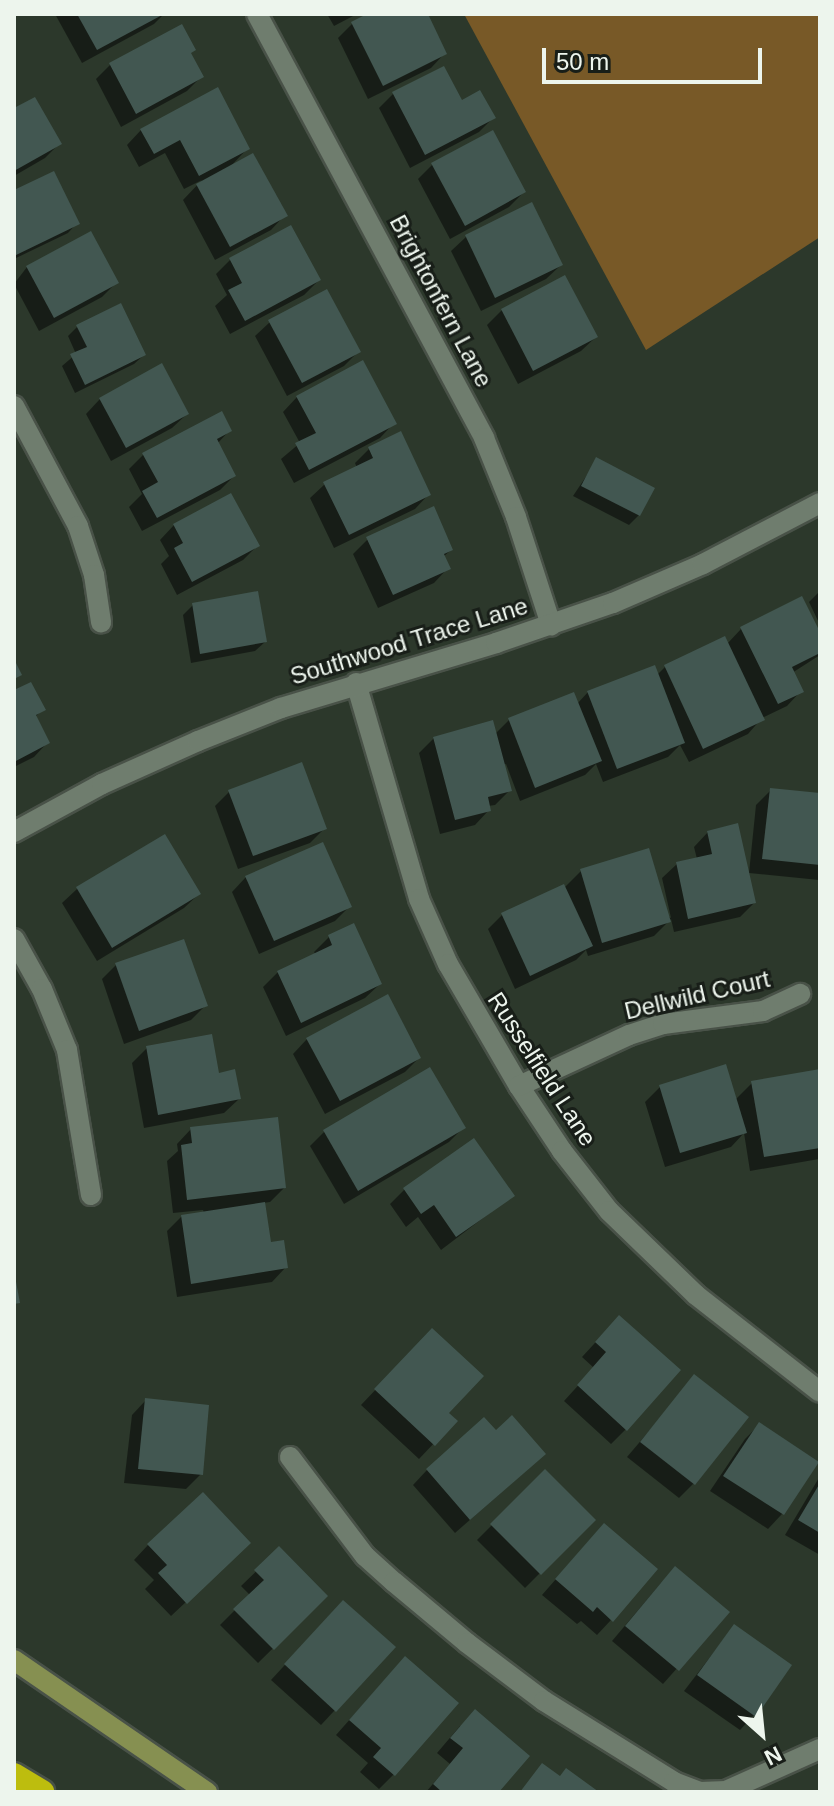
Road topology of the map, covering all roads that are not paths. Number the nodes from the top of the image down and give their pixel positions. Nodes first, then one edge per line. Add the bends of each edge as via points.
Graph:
1 (257, 14) edge
2 (14, 406) edge
3 (820, 503) edge
4 (101, 622) dead end
5 (551, 625) junction
6 (356, 683) junction
7 (14, 832) edge
8 (14, 939) edge
9 (800, 994) dead end
10 (519, 1086) junction
11 (91, 1195) dead end
12 (820, 1392) edge
13 (290, 1457) dead end
14 (14, 1660) edge
15 (820, 1749) edge
16 (14, 1775) edge
17 (42, 1792) edge
18 (207, 1792) edge

1 - 5 street, Brightonfern Lane via 484,438
2 - 4 street via 78,526 94,575
3 - 5 street, Southwood Trace Lane via 703,564
5 - 6 street, Southwood Trace Lane
6 - 7 street, Southwood Trace Lane via 198,741 102,784
6 - 10 street, Russelfield Lane via 419,899 448,964
8 - 11 street via 67,1050
9 - 10 street, Dellwild Court via 763,1011 651,1028
10 - 12 street, Russelfield Lane via 584,1181 643,1245 728,1322
13 - 15 street via 365,1556 406,1592 544,1701 674,1782 700,1792 726,1791
14 - 18 main road
16 - 17 highway

